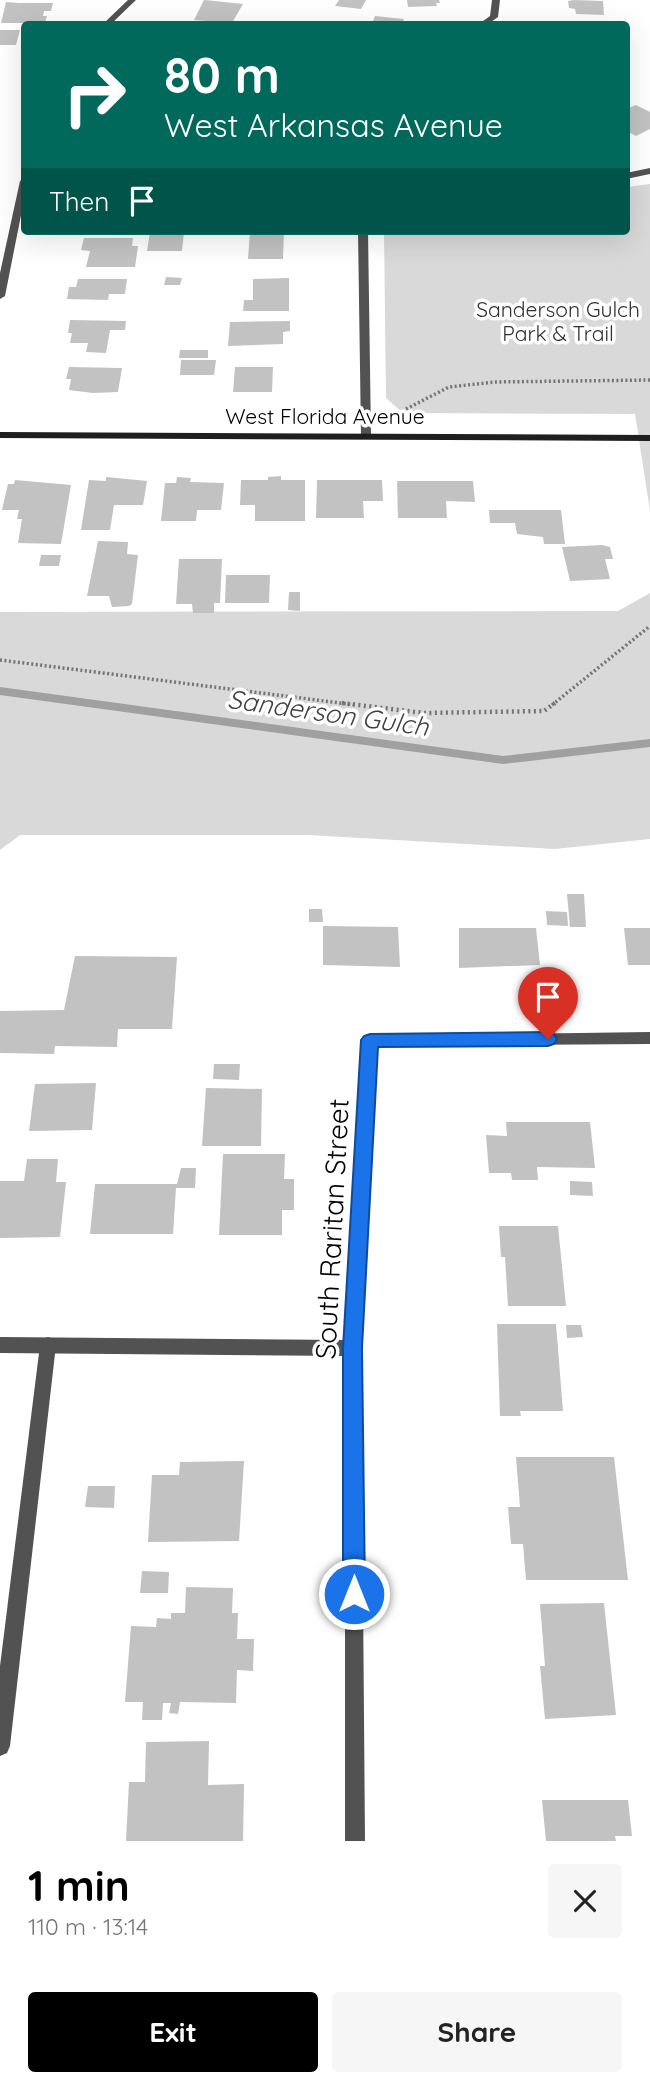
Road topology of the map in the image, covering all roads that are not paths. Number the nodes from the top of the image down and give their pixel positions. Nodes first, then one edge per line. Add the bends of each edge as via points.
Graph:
1 (132, 0) edge
2 (496, 0) edge
3 (110, 21) edge
4 (488, 21) edge
5 (650, 171) edge
6 (630, 175) edge
7 (21, 195) edge
8 (363, 235) edge
9 (0, 296) edge
10 (0, 435) edge
11 (366, 436) junction
12 (650, 438) edge
13 (650, 1038) edge
14 (0, 1345) edge
15 (48, 1345) junction
16 (353, 1348) junction
17 (0, 1746) edge
18 (355, 1841) edge

1 - 3 street
2 - 4 street via 494,17
5 - 6 street
7 - 9 street
8 - 11 street
10 - 11 street, West Florida Avenue
11 - 12 street, West Florida Avenue
13 - 16 street, South Raritan Street via 370,1040
14 - 15 street
15 - 16 street
15 - 17 street
16 - 18 street, South Raritan Street

